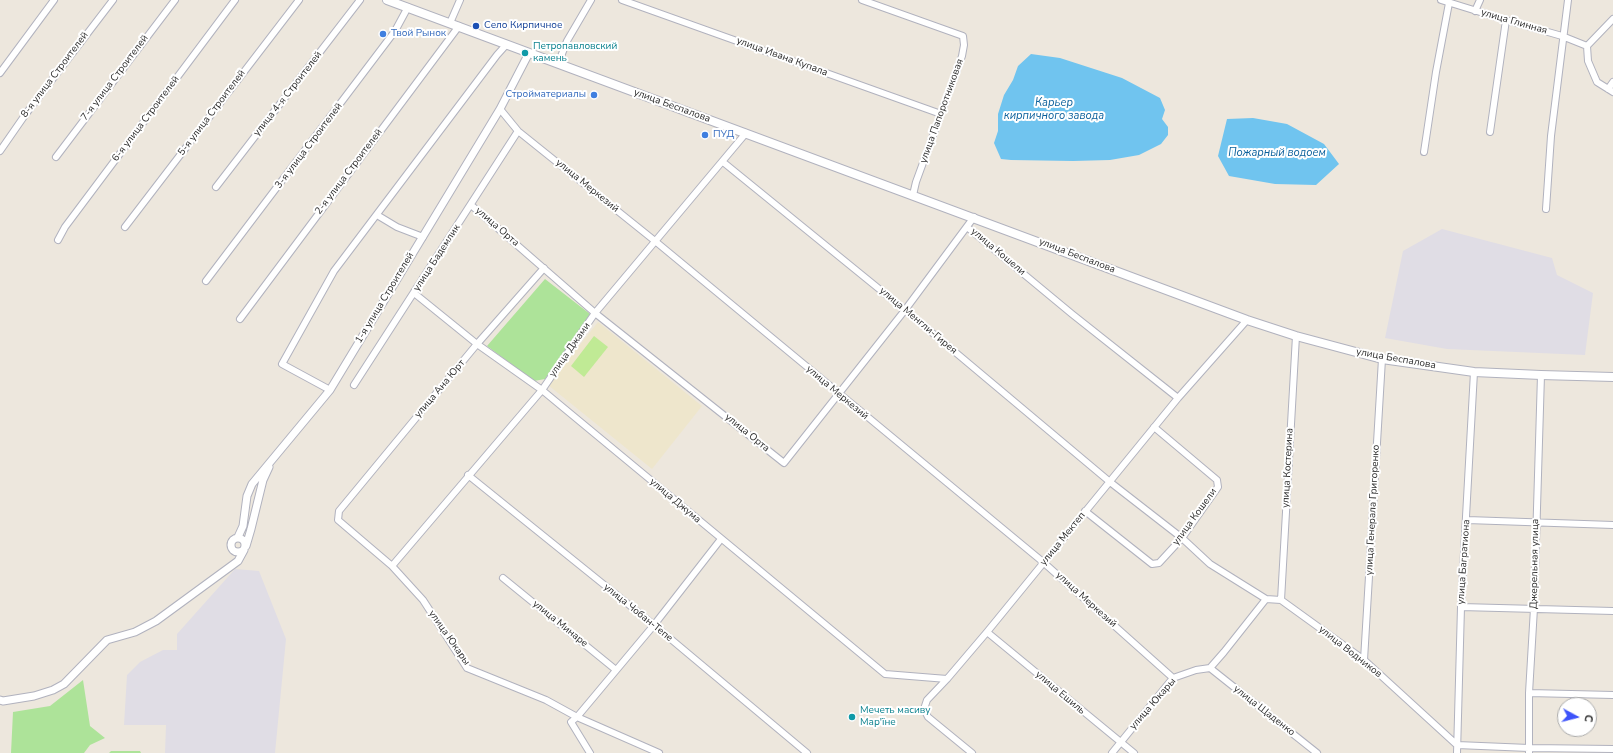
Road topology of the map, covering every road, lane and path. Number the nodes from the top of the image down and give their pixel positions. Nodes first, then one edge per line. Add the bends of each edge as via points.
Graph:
1 (54, 0) edge
2 (113, 0) edge
3 (175, 0) edge
4 (235, 0) edge
5 (299, 0) edge
6 (360, 0) edge
7 (387, 0) edge
8 (460, 0) edge
9 (591, 0) edge
10 (622, 0) edge
11 (862, 0) edge
12 (1441, 0) edge
13 (1480, 0) edge
14 (1568, 0) edge
15 (1449, 3) junction
16 (408, 7) junction
17 (1475, 11) junction
18 (1613, 19) edge
19 (1506, 20) junction
20 (450, 23) junction
21 (459, 26) junction
22 (1562, 36) junction
23 (506, 45) junction
24 (1587, 46) junction
25 (529, 53) junction
26 (558, 64) junction
27 (0, 73) edge
28 (1613, 82) edge
29 (1610, 90) edge
30 (500, 109) junction
31 (941, 114) junction
32 (518, 130) junction
33 (1490, 132) dead end
34 (746, 133) junction
35 (0, 151) edge
36 (1424, 152) dead end
37 (56, 158) dead end
38 (723, 162) junction
39 (216, 188) dead end
40 (914, 196) junction
41 (471, 205) junction
42 (1546, 209) dead end
43 (376, 215) junction
44 (974, 217) junction
45 (125, 227) dead end
46 (967, 227) junction
47 (423, 237) junction
48 (58, 240) dead end
49 (655, 241) junction
50 (544, 268) junction
51 (206, 282) dead end
52 (414, 293) junction
53 (905, 310) junction
54 (595, 313) junction
55 (240, 319) dead end
56 (1248, 320) junction
57 (1296, 336) junction
58 (477, 344) junction
59 (1382, 359) junction
60 (1474, 372) junction
61 (1541, 375) junction
62 (1613, 377) edge
63 (354, 385) dead end
64 (330, 390) junction
65 (542, 390) junction
66 (838, 394) junction
67 (1178, 398) junction
68 (1154, 427) junction
69 (278, 452) junction
70 (468, 475) junction
71 (1110, 482) junction
72 (339, 511) joint
73 (1085, 511) junction
74 (1467, 520) junction
75 (1536, 523) junction
76 (1613, 525) edge
77 (238, 537) junction
78 (1182, 538) junction
79 (721, 539) junction
80 (232, 548) junction
81 (245, 548) junction
82 (238, 561) junction
83 (1043, 562) junction
84 (392, 566) junction
85 (503, 578) dead end
86 (1266, 599) junction
87 (1281, 600) junction
88 (1461, 607) junction
89 (1534, 608) junction
90 (1613, 611) edge
91 (654, 625) junction
92 (987, 632) junction
93 (1364, 660) junction
94 (1210, 668) junction
95 (616, 670) junction
96 (1173, 678) junction
97 (947, 679) junction
98 (1529, 693) junction
99 (1613, 695) edge
100 (0, 700) edge
101 (577, 717) junction
102 (1120, 743) junction
103 (1457, 745) junction
104 (1613, 749) edge
105 (1529, 750) edge
106 (590, 753) edge
107 (659, 753) edge
108 (807, 753) edge
109 (972, 753) edge
110 (1112, 753) edge
111 (1134, 753) edge
112 (1317, 753) edge
113 (1457, 753) edge

1 - 27 street
2 - 35 street, 8-я улица Строителей via 25,114
3 - 37 street, 7-я улица Строителей
4 - 48 street, 6-я улица Строителей via 65,227
5 - 45 street, 5-я улица Строителей
6 - 39 street, улица 4-я Строителей
7 - 16 main road, улица Беспалова
8 - 20 street
9 - 26 street via 567,41
10 - 31 street, улица Ивана Купала
11 - 31 street, улица Папоротниковая via 963,36 962,56
12 - 15 street, улица Глинная
13 - 17 street
14 - 22 street
15 - 17 street, улица Глинная
15 - 36 street
16 - 20 main road, улица Беспалова
16 - 51 street, 3-я улица Строителей via 395,31
17 - 19 street, улица Глинная
18 - 24 street
19 - 22 street, улица Глинная
19 - 33 street
20 - 21 main road, улица Беспалова
21 - 23 main road, улица Беспалова
21 - 55 street, 2-я улица Строителей
22 - 24 street, улица Глинная
22 - 42 street
23 - 25 main road, улица Беспалова
23 - 43 street
24 - 29 street via 1588,60 1597,82
25 - 26 main road, улица Беспалова
25 - 30 street, 1-я улица Строителей
26 - 34 main road, улица Беспалова
28 - 29 street
30 - 32 street, улица Меркезий
30 - 47 street, 1-я улица Строителей
31 - 40 street, улица Папоротниковая via 916,182
32 - 41 street, улица Бадемлик
32 - 49 street, улица Меркезий
34 - 38 street, улица Джами
34 - 40 main road, улица Беспалова
38 - 49 street, улица Джами
38 - 53 street, улица Менгли-Гирея
40 - 44 main road, улица Беспалова
41 - 50 street, улица Орта
41 - 52 street, улица Бадемлик
43 - 47 street
43 - 64 street via 334,271 282,364
44 - 46 street, улица Орта
44 - 56 main road, улица Беспалова
46 - 53 street, улица Орта
46 - 67 street, улица Кошели
47 - 64 street, 1-я улица Строителей
49 - 54 street, улица Джами
49 - 66 street, улица Меркезий
50 - 54 street, улица Орта
50 - 58 street, улица Ана Юрт
52 - 58 street, улица Джума
52 - 63 street, улица Бадемлик
53 - 66 street, улица Орта
53 - 71 street, улица Менгли-Гирея
54 - 65 street, улица Джами
54 - 66 street, улица Орта via 784,463
56 - 57 main road, улица Беспалова
56 - 67 street, улица Мектеп
57 - 59 main road, улица Беспалова
57 - 87 street, улица Костерина
58 - 65 street, улица Джума
58 - 72 street, улица Ана Юрт
59 - 60 main road, улица Беспалова
59 - 93 street, улица Генерала Григоренко
60 - 61 main road, улица Беспалова
60 - 74 street, улица Багратиона
61 - 62 main road, улица Беспалова
61 - 75 street, Джерельная улица
64 - 69 street, 1-я улица Строителей
65 - 70 street, улица Джами
65 - 79 street, улица Джума
66 - 83 street, улица Меркезий
67 - 68 street, улица Мектеп
68 - 71 street, улица Мектеп
68 - 78 street, улица Кошели via 1217,480 1218,488
69 - 77 street, 1-я улица Строителей via 252,484 247,496 243,526
69 - 81 street via 263,480
70 - 84 street, улица Джами
70 - 91 street, улица Чобан-Тепе
71 - 73 street, улица Мектеп
71 - 78 street
72 - 84 street, улица Юкары via 338,520
73 - 78 street, улица Кошели via 1152,564 1159,563
73 - 83 street, улица Мектеп
74 - 75 street
74 - 88 street, улица Багратиона
75 - 76 street
75 - 89 street, Джерельная улица
77 - 80 street via 232,541
77 - 81 street via 243,539
78 - 86 street via 1210,564
79 - 91 street
79 - 97 street, улица Джума via 885,674
80 - 81 street via 237,552
80 - 82 street
81 - 82 street
82 - 100 street via 156,621 135,632 107,640 64,684 34,696
83 - 92 street, улица Мектеп
83 - 96 street, улица Меркезий
84 - 101 street, улица Юкары via 423,600 467,668 546,700
85 - 95 street, улица Минаре
86 - 87 street
86 - 94 street
87 - 93 street, улица Водников
88 - 89 street
88 - 103 street, улица Багратиона
89 - 90 street
89 - 98 street, Джерельная улица
91 - 95 street
91 - 108 street, улица Чобан-Тепе
92 - 97 street, улица Мектеп
92 - 102 street, улица Ешиль
93 - 103 street, улица Водников
94 - 96 street, улица Юкары
94 - 112 street, улица Щаденко
95 - 101 street
96 - 102 street, улица Юкары
97 - 109 street, улица Мектеп via 927,700 924,709 928,717
98 - 99 street
98 - 105 street, Джерельная улица
101 - 106 street via 571,722
101 - 107 street, улица Юкары
102 - 110 street, улица Юкары
102 - 111 street, улица Ешиль
103 - 105 street
103 - 113 street, улица Багратиона
104 - 105 street

